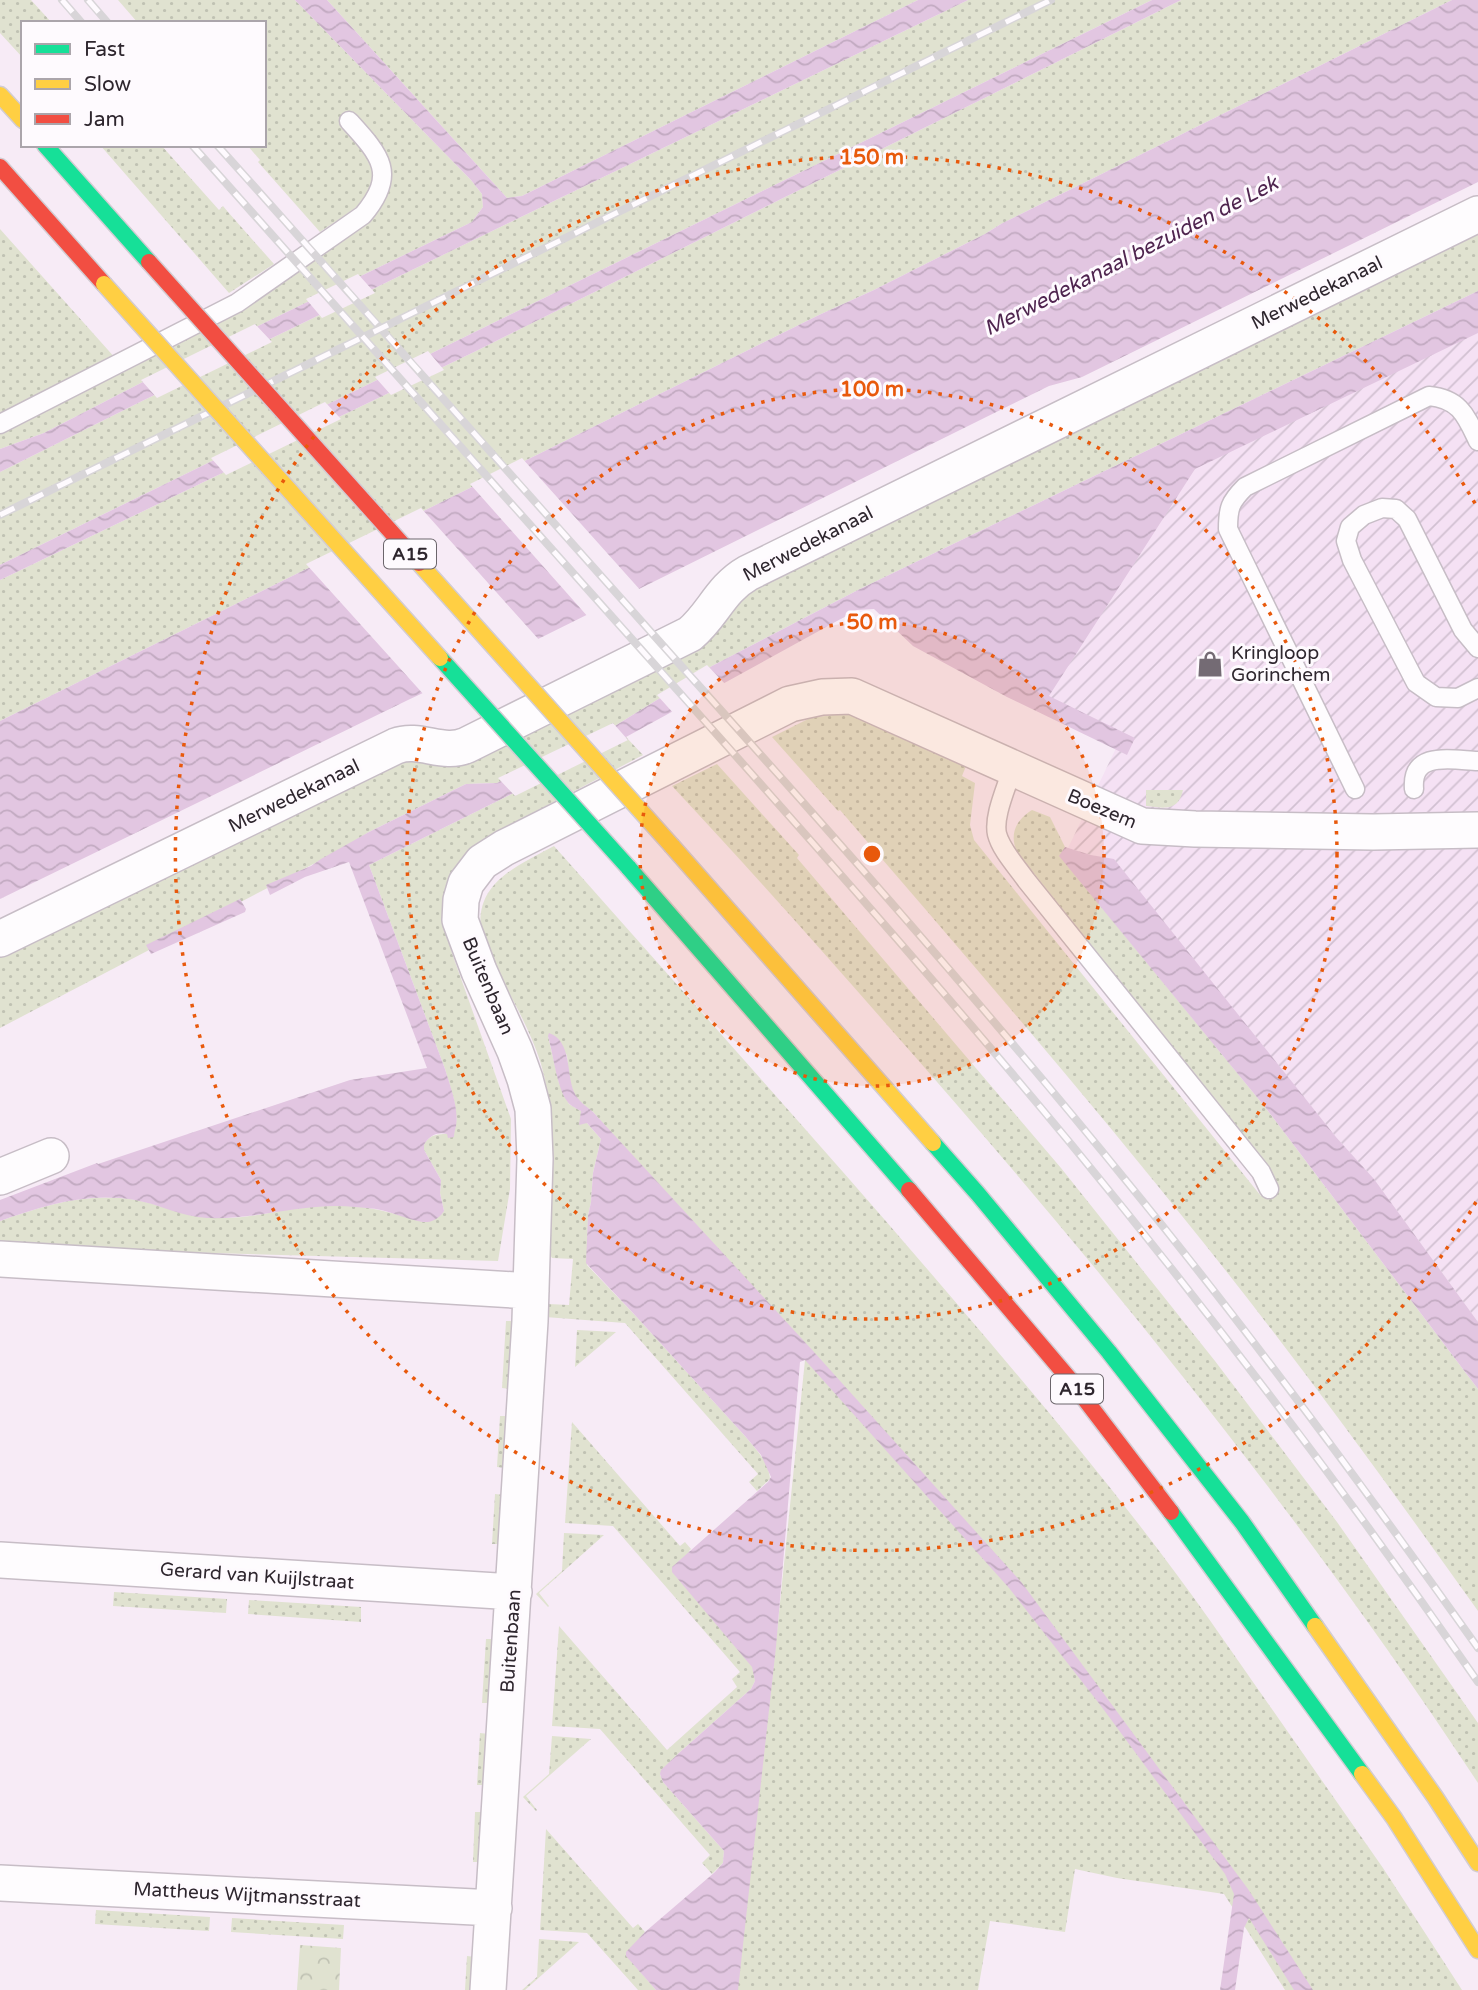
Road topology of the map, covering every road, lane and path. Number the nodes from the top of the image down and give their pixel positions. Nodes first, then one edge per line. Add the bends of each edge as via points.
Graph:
1 (0, 95) edge
2 (21, 118) edge
3 (349, 121) dead end
4 (47, 147) edge
5 (0, 167) edge
6 (1478, 214) edge
7 (0, 424) edge
8 (1478, 441) edge
9 (1478, 648) edge
10 (1478, 688) edge
11 (790, 704) joint
12 (1478, 761) edge
13 (1012, 769) junction
14 (1355, 789) dead end
15 (1414, 789) dead end
16 (1478, 830) edge
17 (0, 939) edge
18 (51, 1156) dead end
19 (0, 1177) edge
20 (1269, 1189) dead end
21 (0, 1259) edge
22 (531, 1291) junction
23 (0, 1560) edge
24 (514, 1592) junction
25 (1478, 1863) edge
26 (0, 1882) edge
27 (494, 1908) junction
28 (1478, 1950) edge
29 (488, 1990) edge

1 - 2 highway
3 - 7 lane via 377,153 383,168 374,202 363,215 237,303
4 - 25 highway, A15, bridge via 969,1184 1242,1522
5 - 28 highway, A15, bridge via 628,867 1071,1381 1386,1807
6 - 17 street, Merwedekanaal via 748,573 727,588 690,634 467,745 447,750 411,743 396,746
8 - 14 lane via 1457,405 1430,396 1245,488 1228,511 1228,529
9 - 10 lane via 1463,630 1408,519 1396,509 1381,508 1350,527 1346,541 1352,560 1416,683 1436,697 1458,698
11 - 13 street, Boezem via 822,696 852,696
11 - 22 street, Buitenbaan via 504,848 482,862 466,883 460,920 516,1051 533,1109
12 - 15 lane via 1424,762 1416,770
13 - 16 street, Boezem via 1142,826
13 - 20 lane via 997,817 997,834 1007,853 1261,1171
18 - 19 street
21 - 22 street
22 - 24 street, Buitenbaan
23 - 24 street, Gerard van Kuijlstraat
24 - 27 street, Buitenbaan
26 - 27 street, Mattheus Wijtmansstraat
27 - 29 street, Buitenbaan

